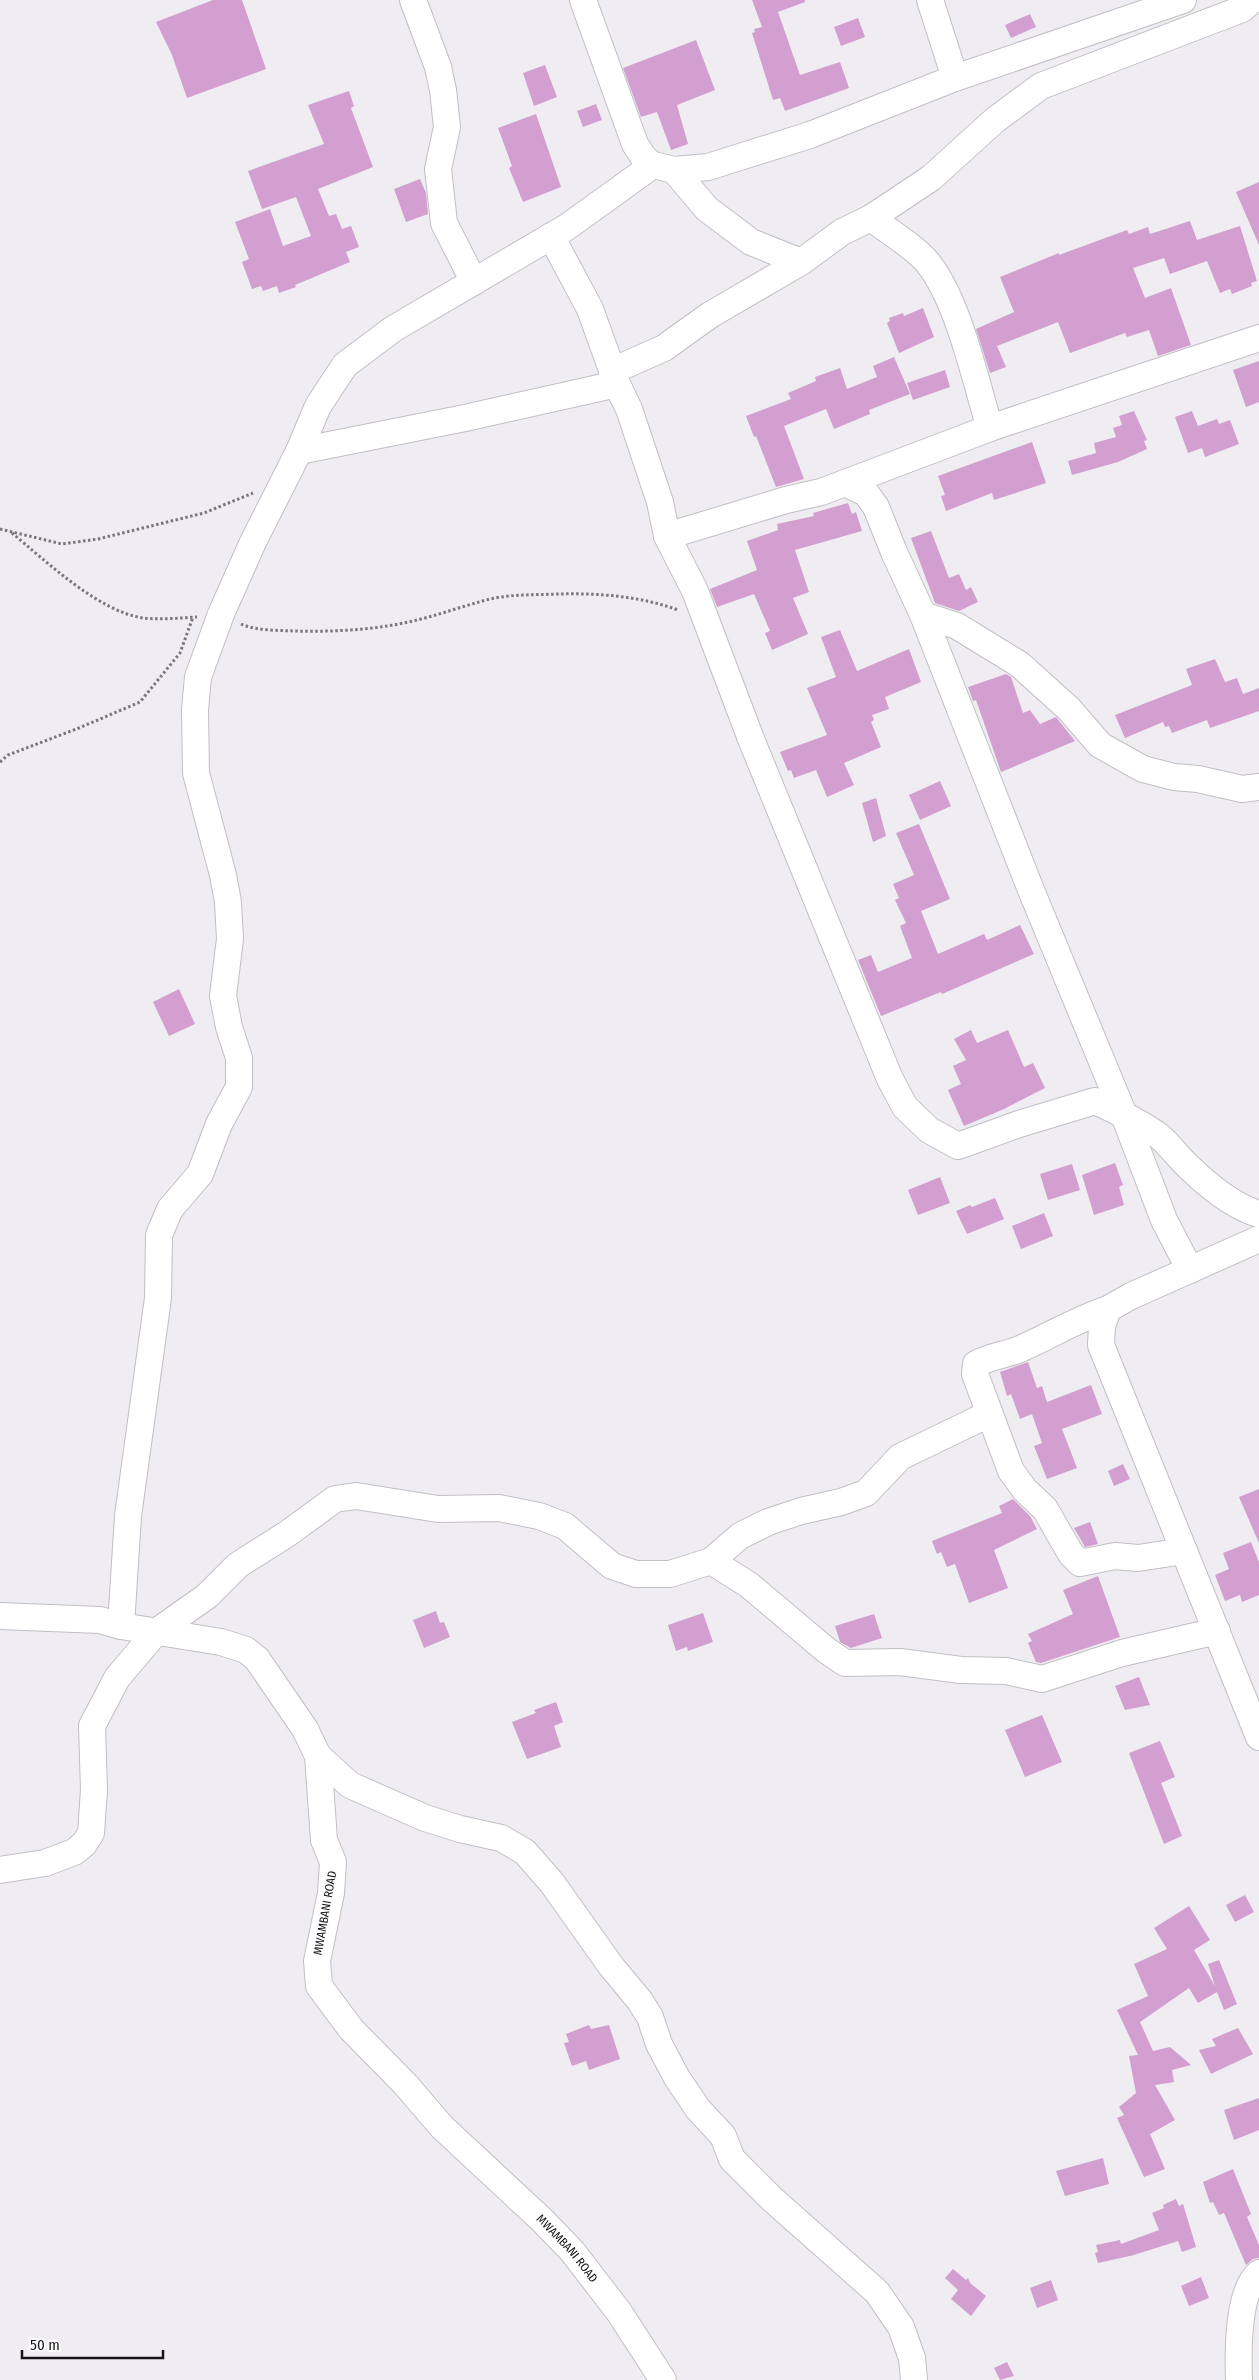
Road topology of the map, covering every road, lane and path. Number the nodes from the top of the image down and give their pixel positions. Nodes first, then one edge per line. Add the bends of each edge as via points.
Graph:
1 (412, 0) edge
2 (583, 0) edge
3 (930, 0) edge
4 (1183, 0) edge
5 (1252, 0) edge
6 (1137, 7) edge
7 (955, 78) junction
8 (663, 168) junction
9 (870, 218) junction
10 (551, 236) junction
11 (800, 262) junction
12 (474, 282) junction
13 (1259, 338) edge
14 (615, 378) junction
15 (990, 428) junction
16 (299, 452) junction
17 (285, 478) junction
18 (845, 483) junction
19 (0, 530) edge
20 (12, 533) junction
21 (667, 536) junction
22 (221, 614) junction
23 (923, 616) junction
24 (193, 617) junction
25 (706, 620) junction
26 (0, 762) edge
27 (1259, 787) edge
28 (1124, 1115) junction
29 (1259, 1214) edge
30 (1259, 1239) edge
31 (1190, 1270) junction
32 (1108, 1309) junction
33 (989, 1414) junction
34 (1184, 1551) junction
35 (711, 1561) junction
36 (0, 1616) edge
37 (121, 1626) junction
38 (1217, 1631) junction
39 (156, 1632) junction
40 (1259, 1737) edge
41 (318, 1756) junction
42 (0, 1870) edge
43 (1259, 2273) edge
44 (663, 2380) edge
45 (914, 2380) edge
46 (1239, 2380) edge

1 - 12 street via 438,67 443,90 447,127 438,169 444,223
2 - 8 street via 635,144 644,158
3 - 7 street
4 - 6 street
5 - 9 street via 1242,9 1041,86 995,120 931,178
6 - 7 street
7 - 8 street via 810,135 708,167
8 - 10 street
8 - 11 street via 707,209 751,242
9 - 11 street via 842,232
9 - 15 street via 927,262 942,285
10 - 12 street
10 - 14 street via 590,310
11 - 14 street via 710,315
12 - 16 street via 393,329 345,364 318,406
13 - 15 street
14 - 16 street
14 - 21 street via 629,409 657,493
15 - 18 street
16 - 17 street
17 - 20 path via 204,513 98,539 62,544
17 - 22 street
18 - 21 street
18 - 23 street via 866,493 876,507
19 - 20 path
20 - 24 path via 96,600 141,617 166,620
21 - 25 street
22 - 24 path
22 - 25 path via 250,628 332,632 417,620 491,599 527,594 585,593 665,605
22 - 37 street via 198,677 196,773 228,902 230,939 223,996 239,1058 239,1086 219,1124 200,1174 170,1209 158,1235 158,1298 128,1516
23 - 27 street via 957,626 1019,664 1069,709 1100,745 1143,769 1242,789
23 - 28 street
24 - 26 path via 180,653 140,702 8,755
25 - 28 street via 750,739 872,1039 905,1107 929,1130 958,1146 1095,1101
28 - 29 street via 1160,1137 1192,1170 1223,1195 1244,1210
28 - 31 street via 1164,1220
30 - 31 street
31 - 32 street
32 - 33 street via 1081,1318 1018,1350 976,1364 975,1374
32 - 34 street via 1102,1326 1101,1345
33 - 34 street via 1011,1471 1045,1509 1071,1554 1080,1563 1116,1556 1138,1558
33 - 35 street via 900,1457 866,1493 768,1522 740,1536
34 - 38 street
35 - 38 street via 749,1585 845,1663 900,1662 961,1670 1006,1671 1042,1679 1122,1653
35 - 39 street via 670,1574 636,1574 612,1566 565,1526 538,1516 499,1508 438,1509 356,1496 335,1498 238,1565 207,1596
36 - 37 street, MWAMBANI ROAD via 100,1620
37 - 39 street, MWAMBANI ROAD
38 - 40 street
39 - 41 street, MWAMBANI ROAD via 220,1642 246,1650 269,1674 305,1729
39 - 42 street via 118,1678 93,1720 91,1833 84,1844 74,1852 45,1863
41 - 44 street, MWAMBANI ROAD via 324,1840 333,1862 331,1893 317,1960 319,1986 351,2029 442,2127 572,2252 619,2312
41 - 45 street via 350,1785 368,1794 440,1823 501,1838 525,1852 640,2001 677,2078 698,2109 723,2136 732,2159 877,2292 901,2328 912,2358
43 - 46 street via 1245,2294 1242,2307

